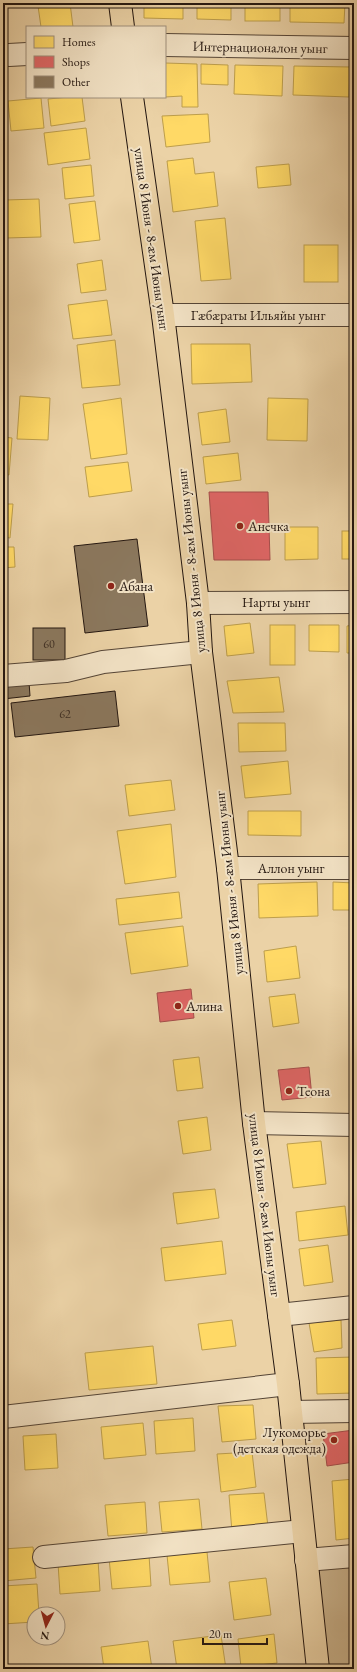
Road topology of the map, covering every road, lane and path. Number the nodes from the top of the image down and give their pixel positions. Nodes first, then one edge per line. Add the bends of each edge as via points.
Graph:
1 (120, 3) edge
2 (123, 26) edge
3 (166, 45) edge
4 (354, 48) edge
5 (132, 98) edge
6 (163, 315) junction
7 (354, 315) edge
8 (354, 602) edge
9 (198, 603) junction
10 (201, 652) junction
11 (3, 676) edge
12 (228, 868) junction
13 (354, 868) edge
14 (254, 1123) junction
15 (354, 1125) edge
16 (354, 1307) edge
17 (279, 1315) junction
18 (288, 1384) junction
19 (354, 1411) edge
20 (291, 1412) junction
21 (3, 1417) edge
22 (304, 1531) junction
23 (354, 1556) edge
24 (44, 1557) dead end
25 (306, 1560) junction
26 (318, 1669) edge

1 - 2 highway
3 - 4 street, Интернационалон уынг
5 - 6 highway, улица 8 Июня - 8-ӕм Июны уынг
6 - 7 street, Гæбæраты Ильяйы уынг
6 - 9 highway, улица 8 Июня - 8-ӕм Июны уынг
8 - 9 street, Нарты уынг
9 - 10 highway, улица 8 Июня - 8-ӕм Июны уынг
10 - 11 street via 103,662 66,671
10 - 12 highway, улица 8 Июня - 8-ӕм Июны уынг
12 - 13 street, Аллон уынг
12 - 14 highway, улица 8 Июня - 8-ӕм Июны уынг
14 - 15 street
14 - 17 highway, улица 8 Июня - 8-ӕм Июны уынг
16 - 17 street
17 - 18 highway, улица 8 Июня - 8-ӕм Июны уынг
18 - 20 highway, улица 8 Июня - 8-ӕм Июны уынг
18 - 21 street
19 - 20 street
20 - 22 highway, улица 8 Июня - 8-ӕм Июны уынг
22 - 24 street
22 - 25 highway, улица 8 Июня - 8-ӕм Июны уынг
23 - 25 street
25 - 26 highway, улица 8 Июня - 8-ӕм Июны уынг

